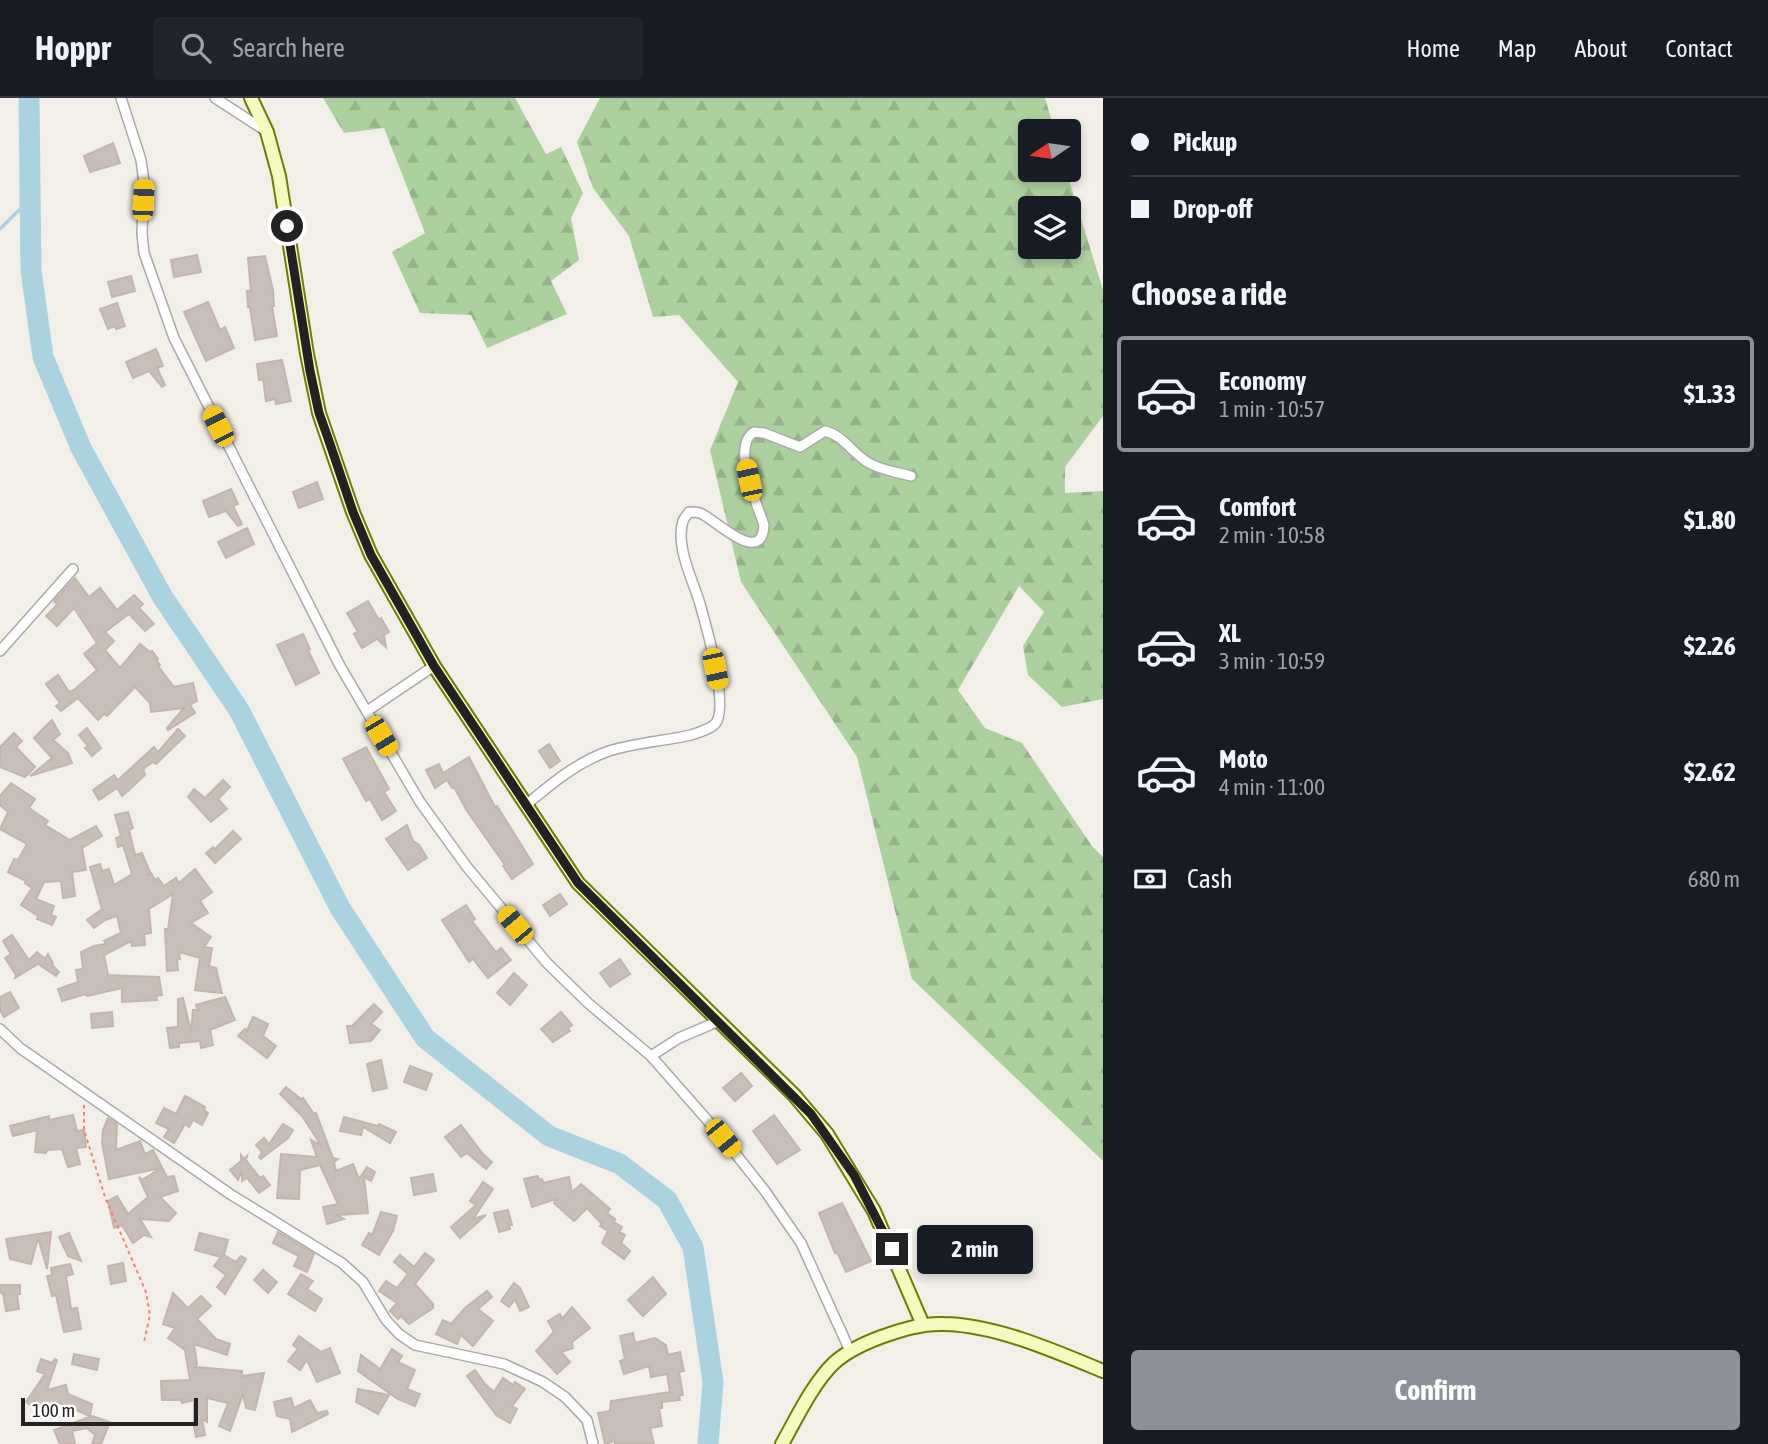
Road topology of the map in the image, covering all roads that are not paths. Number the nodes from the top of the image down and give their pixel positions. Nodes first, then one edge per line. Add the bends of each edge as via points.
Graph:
1 (121, 98) edge
2 (215, 98) edge
3 (251, 98) edge
4 (267, 132) junction
5 (911, 476) dead end
6 (74, 569) dead end
7 (0, 651) edge
8 (434, 666) junction
9 (366, 712) junction
10 (526, 805) junction
11 (719, 1021) junction
12 (0, 1029) edge
13 (651, 1056) junction
14 (923, 1325) junction
15 (850, 1351) junction
16 (1103, 1371) edge
17 (593, 1444) edge
18 (782, 1444) edge

1 - 9 street via 141,160 145,253 174,338
2 - 4 street
3 - 4 street
4 - 8 street via 279,176 319,413 361,533
5 - 10 street via 865,461 834,433 825,431 800,447 764,433 748,435 745,462 764,534 749,542 701,513 689,512 683,519 683,547 720,690 721,711 716,723 691,735 601,755 559,777
6 - 7 street
8 - 9 street
8 - 10 street
9 - 13 street via 420,802 547,964
10 - 11 street via 592,898
11 - 13 street
11 - 14 street via 827,1134 874,1211
12 - 17 street via 20,1048 230,1194 342,1263 363,1282 386,1320 415,1345 504,1364 565,1396 587,1420
13 - 15 street via 723,1138 787,1222
14 - 15 street
14 - 16 street via 945,1324 1016,1338
15 - 18 street via 828,1370

